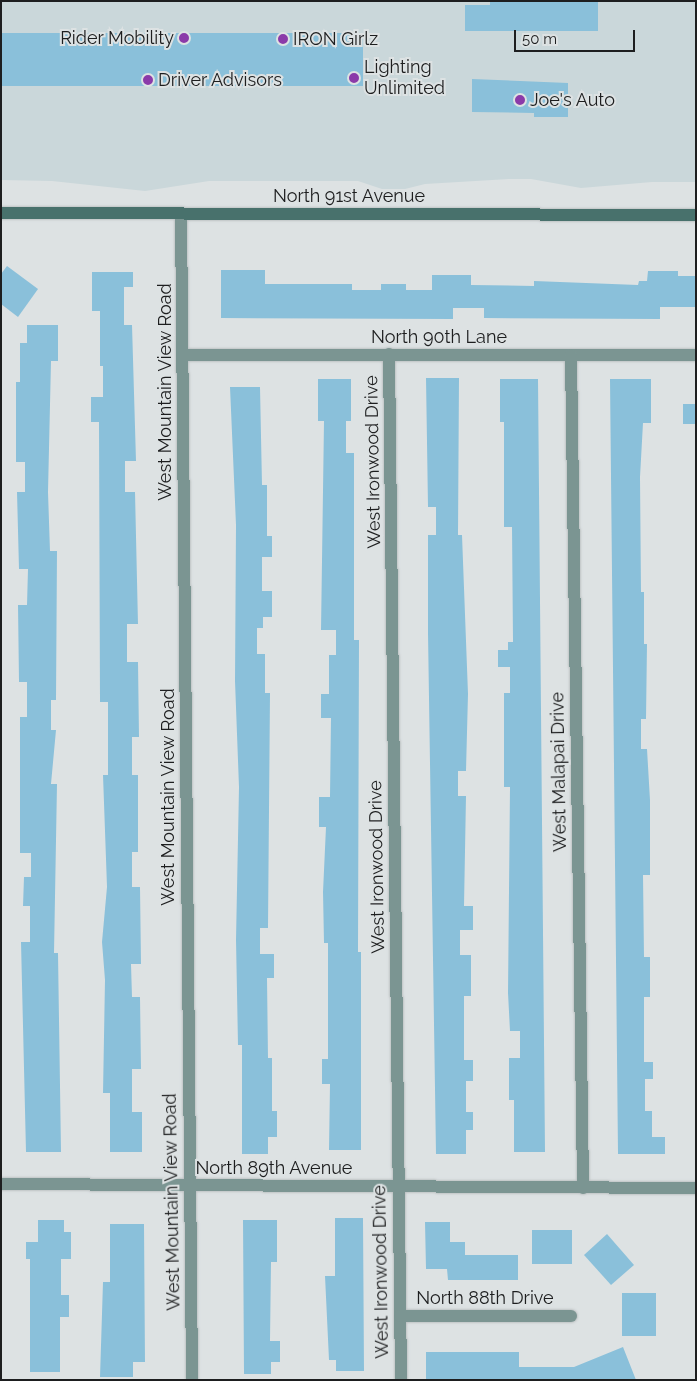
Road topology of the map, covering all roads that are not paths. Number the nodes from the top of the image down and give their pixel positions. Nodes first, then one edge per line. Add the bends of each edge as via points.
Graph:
1 (1, 213) edge
2 (181, 213) junction
3 (696, 215) edge
4 (389, 354) junction
5 (182, 355) junction
6 (571, 355) junction
7 (696, 355) edge
8 (1, 1184) edge
9 (189, 1184) junction
10 (397, 1186) junction
11 (582, 1188) junction
12 (696, 1188) edge
13 (400, 1316) junction
14 (571, 1316) dead end
15 (192, 1380) edge
16 (401, 1380) edge

1 - 2 main road, North 91st Avenue
2 - 3 main road, North 91st Avenue
2 - 5 street, West Mountain View Road
4 - 5 street, North 90th Lane
4 - 6 street, North 90th Lane
4 - 10 street, West Ironwood Drive
5 - 9 street, West Mountain View Road
6 - 7 street, North 90th Lane
6 - 11 street, West Malapai Drive
8 - 9 street, North 89th Avenue
9 - 10 street, North 89th Avenue
9 - 15 street, West Mountain View Road
10 - 11 street, North 89th Avenue
10 - 13 street, West Ironwood Drive
11 - 12 street, North 89th Avenue
13 - 14 street, North 88th Drive
13 - 16 street, West Ironwood Drive

